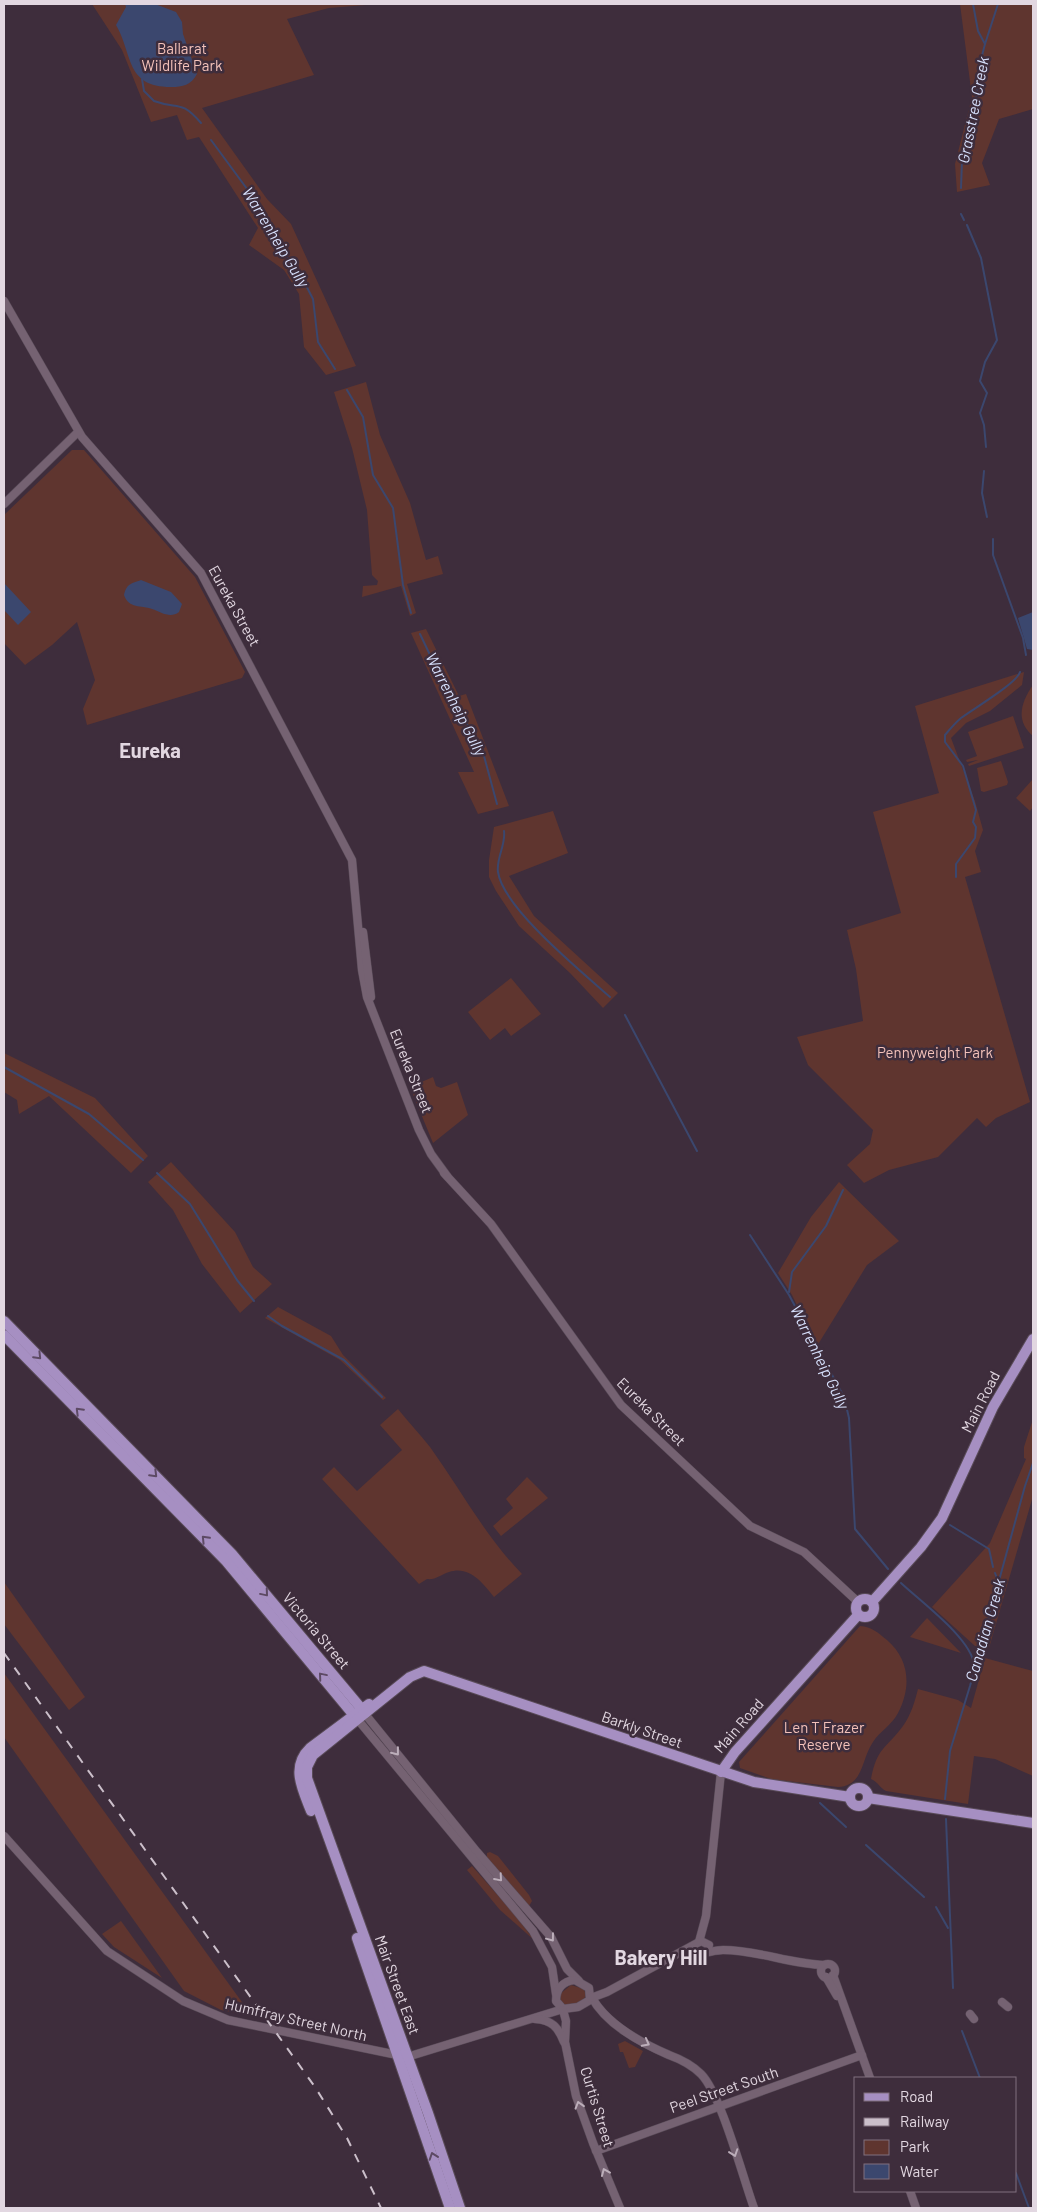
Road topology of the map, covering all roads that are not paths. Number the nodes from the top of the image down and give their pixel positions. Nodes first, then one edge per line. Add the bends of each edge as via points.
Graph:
1 (4, 301) edge
2 (78, 432) junction
3 (4, 504) edge
4 (4, 1321) edge
5 (1033, 1329) edge
6 (4, 1335) edge
7 (1033, 1339) edge
8 (229, 1557) junction
9 (858, 1602) junction
10 (872, 1602) junction
11 (858, 1615) junction
12 (359, 1714) junction
13 (721, 1772) junction
14 (1033, 1823) edge
15 (4, 1836) edge
16 (703, 1942) junction
17 (682, 1952) junction
18 (703, 1952) junction
19 (744, 1952) junction
20 (579, 1981) junction
21 (588, 1987) junction
22 (612, 1989) junction
23 (556, 1994) junction
24 (592, 1997) junction
25 (563, 2010) junction
26 (601, 2011) junction
27 (526, 2020) junction
28 (566, 2049) junction
29 (862, 2055) junction
30 (403, 2057) junction
31 (870, 2077) edge
32 (718, 2107) junction
33 (596, 2151) junction
34 (910, 2192) edge
35 (450, 2208) edge
36 (460, 2208) edge
37 (620, 2208) edge
38 (754, 2208) edge
39 (916, 2208) edge

1 - 2 street, Eureka Street
2 - 3 street
2 - 9 street, Eureka Street via 202,573 352,860 364,972 376,1022 431,1154 491,1224 621,1405 750,1526 804,1552
4 -> 8 main road, Victoria Street
5 - 7 main road via 1030,1334
8 -> 6 main road, Victoria Street
7 - 10 main road, Main Road via 993,1407 942,1518
8 - 12 main road, Victoria Street
9 - 10 main road via 864,1599
9 - 11 main road
10 - 11 main road via 874,1609 871,1615 866,1618
11 - 13 main road, Main Road via 735,1752
12 - 13 main road, Barkly Street via 416,1672 428,1671
12 -> 20 street, Victoria Street via 549,1934 567,1969
12 - 23 street, Victoria Street via 533,1932 552,1967
12 - 30 main road, Mair Street East via 313,1755 302,1772
13 - 14 main road, Barkly Street via 768,1785 850,1797 852,1803 859,1806 868,1798
13 - 16 street, Main Road
15 - 30 street, Humffray Street North via 107,1951 183,2001 211,2014 251,2026
16 - 17 street
16 - 18 street, Main Road via 709,1947
16 - 18 street via 696,1947
16 - 19 street
17 - 18 street
17 - 22 street
18 - 19 street
19 - 29 street via 803,1964 826,1973
20 - 21 street
20 - 23 street via 566,1982
21 - 22 street
21 - 24 street
22 - 24 street
22 - 26 street via 602,1998
23 - 25 street via 557,2004
23 - 27 street, Humffray Street North via 548,2008
24 - 25 street via 582,2006
24 - 26 street
25 - 27 street, Humffray Street North
25 - 28 street, Curtis Street
26 -> 32 street via 624,2031 698,2071 709,2084
27 - 28 street via 541,2019 552,2023
27 - 30 street, Humffray Street North
33 -> 28 street, Curtis Street via 576,2096
29 - 31 street
29 - 32 street, Peel Street South
35 -> 30 main road, Mair Street East
30 - 36 main road, Mair Street East
32 - 33 street, Peel Street South
32 -> 38 street
37 -> 33 street, Curtis Street
34 - 39 street

